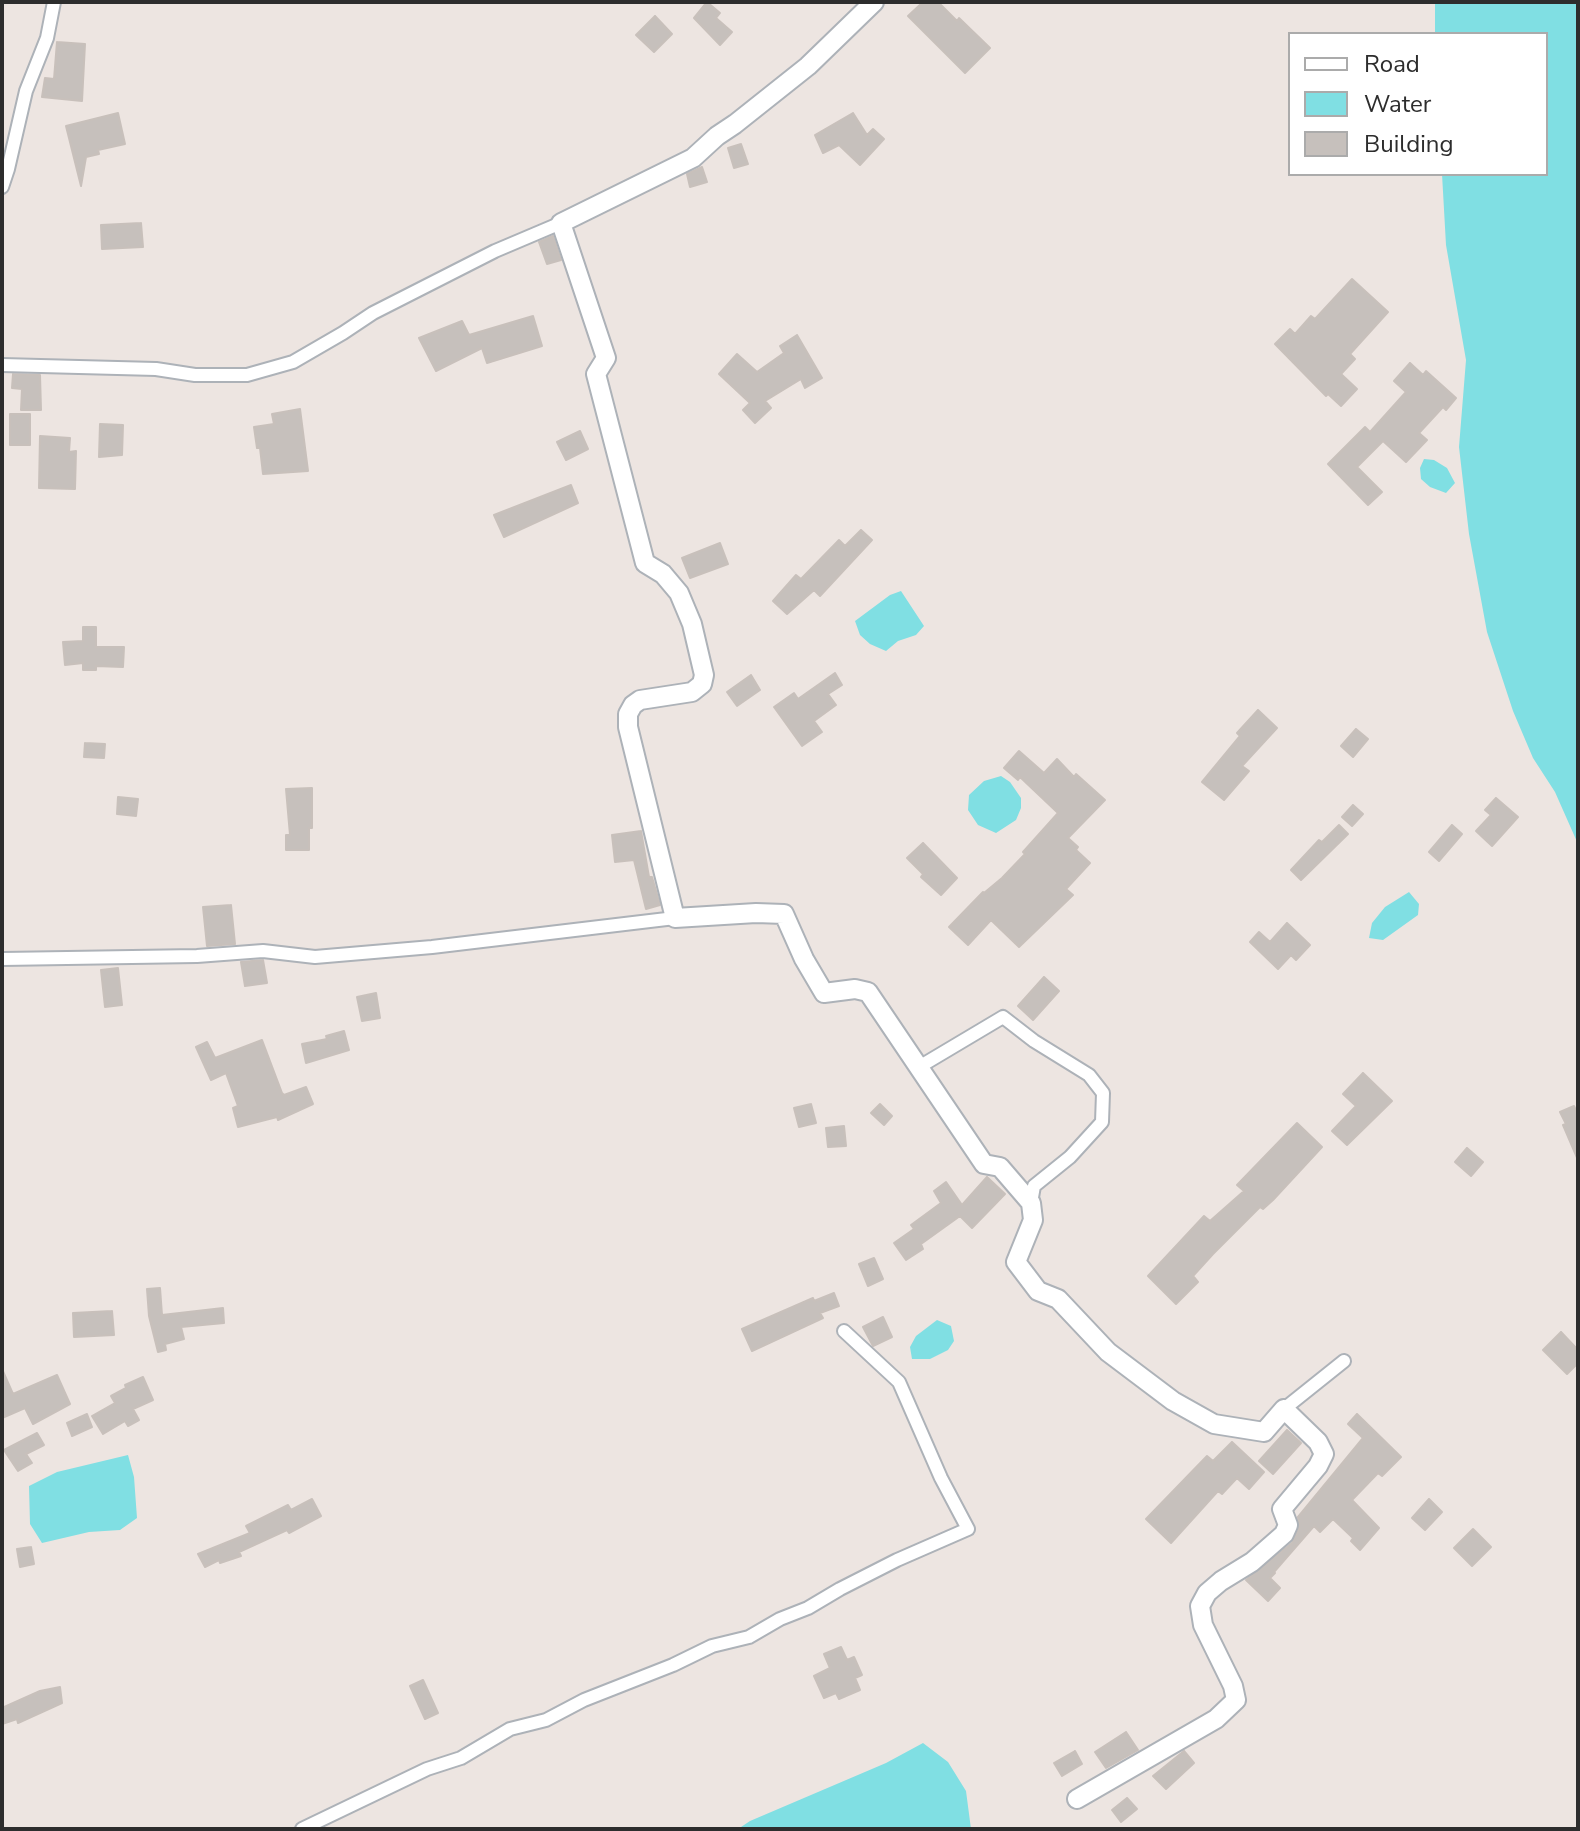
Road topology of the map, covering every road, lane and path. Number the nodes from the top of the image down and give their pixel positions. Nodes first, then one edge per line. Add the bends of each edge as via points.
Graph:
1 (54, 2) edge
2 (874, 2) edge
3 (5, 169) edge
4 (2, 187) edge
5 (561, 223) junction
6 (2, 365) edge
7 (675, 918) junction
8 (2, 959) edge
9 (919, 1067) junction
10 (1031, 1203) junction
11 (844, 1331) dead end
12 (1344, 1361) dead end
13 (1284, 1409) junction
14 (1077, 1799) dead end
15 (302, 1829) edge

1 - 3 street
2 - 5 main road via 808,66 693,158
3 - 4 street
5 - 6 street via 373,313 293,362 247,375
5 - 7 main road via 606,358 596,374 645,563 679,593 704,675 692,692 640,700 628,714
7 - 8 street via 315,957 263,951
7 - 9 main road via 784,914 824,993 868,992
9 - 10 main road via 984,1164 1000,1167
9 - 10 street via 1003,1017 1089,1075 1103,1093 1102,1122 1034,1186
10 - 13 main road via 1033,1220 1016,1262 1038,1291 1058,1299 1108,1352 1173,1401 1214,1424 1264,1432
11 - 15 street via 899,1382 968,1529 749,1637 712,1646 546,1720 510,1729 461,1758
12 - 13 street
13 - 14 main road via 1324,1454 1282,1509 1288,1525 1284,1534 1221,1581 1200,1606 1236,1700 1216,1719

